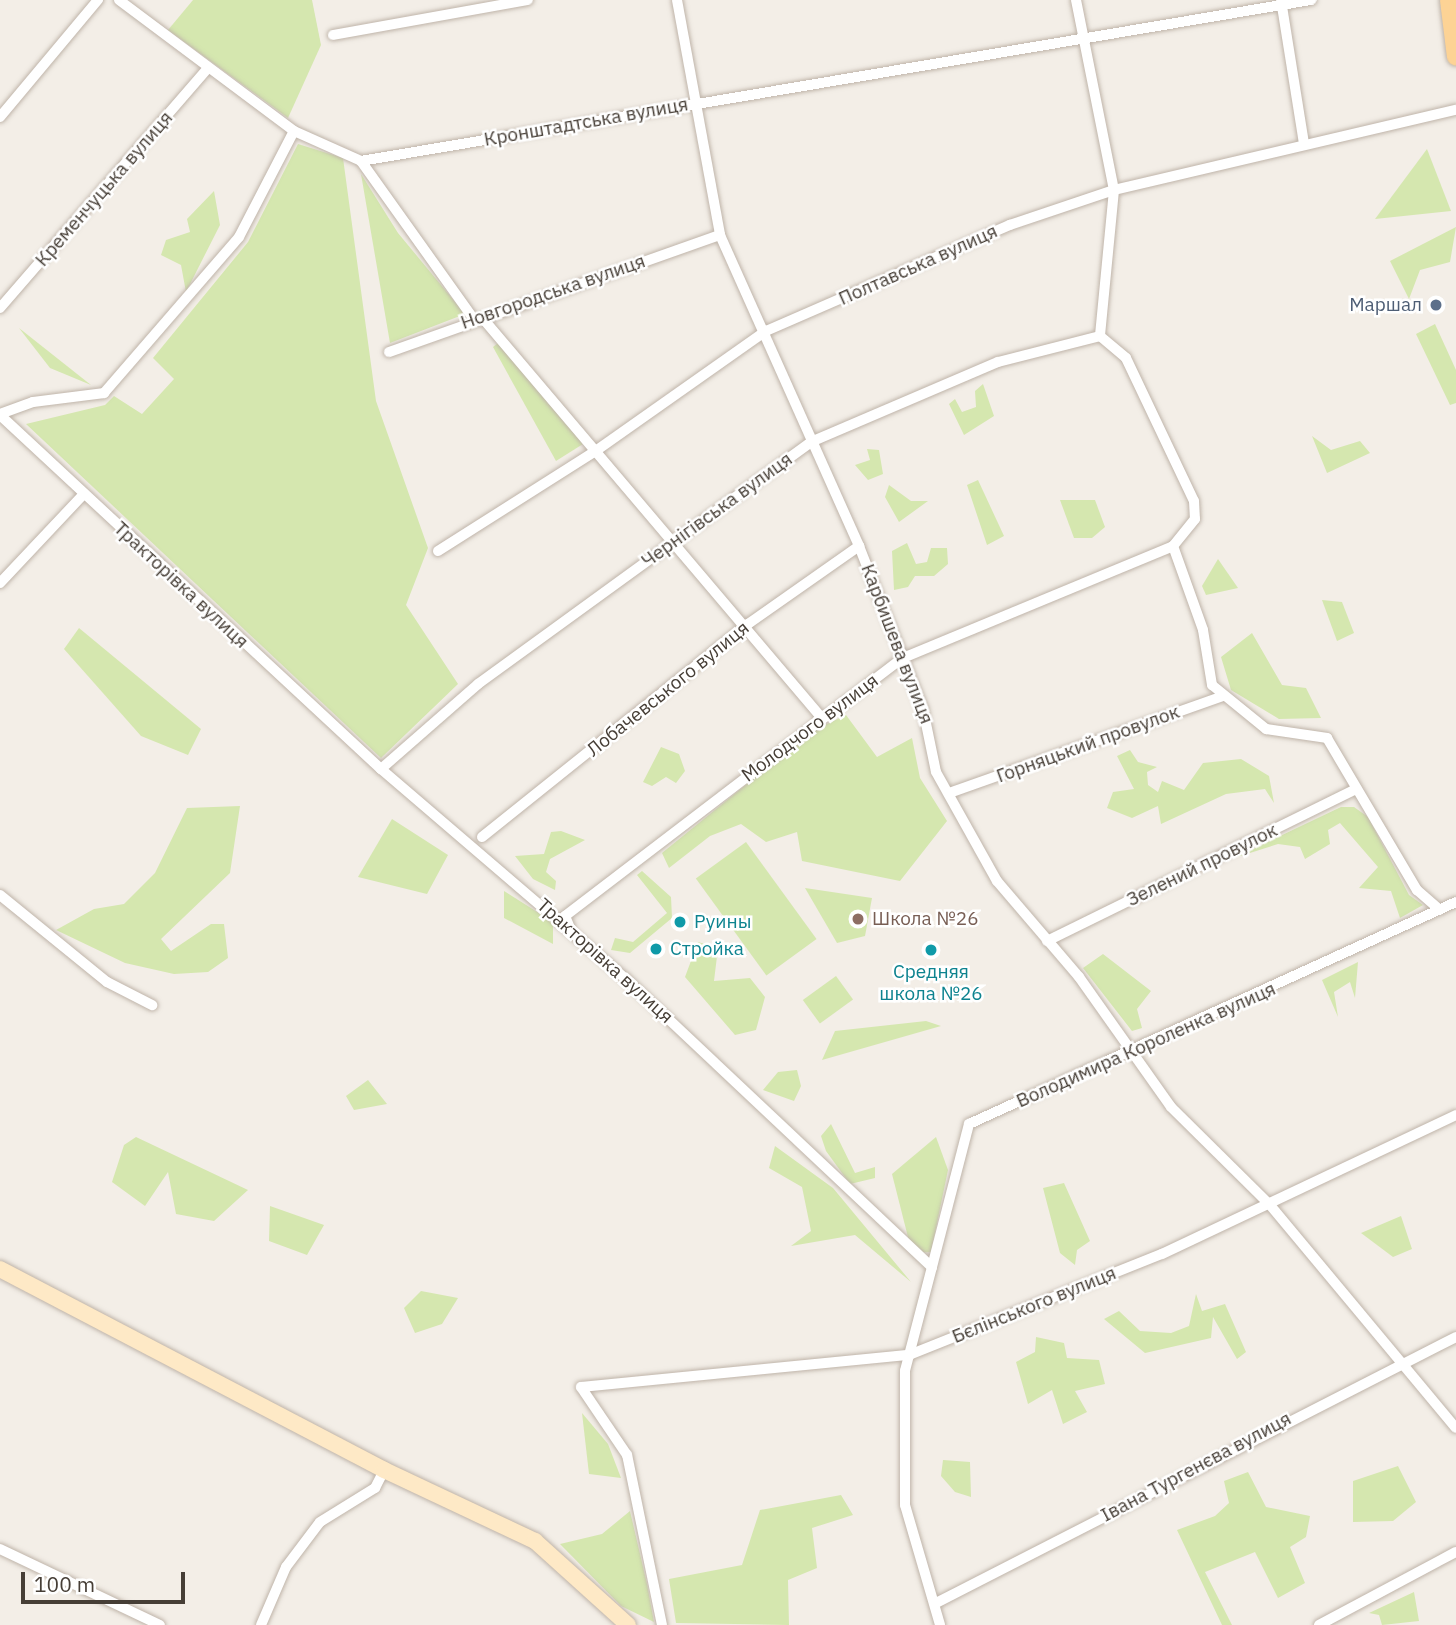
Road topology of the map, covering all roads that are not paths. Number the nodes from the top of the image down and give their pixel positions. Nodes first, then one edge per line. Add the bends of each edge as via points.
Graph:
1 (98, 0) edge
2 (119, 0) edge
3 (528, 0) edge
4 (677, 0) edge
5 (1076, 0) edge
6 (1311, 0) edge
7 (1449, 0) edge
8 (1282, 2) edge
9 (333, 36) dead end
10 (1081, 40) junction
11 (1456, 57) edge
12 (206, 70) junction
13 (694, 104) junction
14 (1456, 110) edge
15 (0, 117) edge
16 (294, 131) junction
17 (1304, 144) junction
18 (361, 161) junction
19 (1114, 190) junction
20 (720, 235) junction
21 (0, 307) edge
22 (473, 318) junction
23 (766, 331) junction
24 (1100, 336) junction
25 (388, 352) dead end
26 (0, 415) edge
27 (811, 442) junction
28 (597, 450) junction
29 (83, 495) junction
30 (673, 541) junction
31 (859, 546) junction
32 (1173, 546) junction
33 (438, 551) dead end
34 (0, 583) edge
35 (748, 624) junction
36 (903, 659) junction
37 (1223, 696) junction
38 (821, 717) junction
39 (381, 769) junction
40 (1356, 789) junction
41 (952, 792) junction
42 (482, 837) dead end
43 (0, 895) edge
44 (1456, 902) edge
45 (1440, 910) junction
46 (571, 930) junction
47 (1047, 942) junction
48 (152, 1005) dead end
49 (1135, 1051) junction
50 (1456, 1115) edge
51 (1269, 1205) junction
52 (932, 1267) junction
53 (0, 1269) edge
54 (1456, 1337) edge
55 (909, 1355) junction
56 (1401, 1365) junction
57 (1456, 1429) edge
58 (384, 1470) junction
59 (0, 1549) edge
60 (1456, 1552) edge
61 (938, 1602) junction
62 (160, 1625) edge
63 (261, 1625) edge
64 (628, 1625) edge
65 (662, 1625) edge
66 (940, 1625) edge
67 (1319, 1625) edge

1 - 15 street
2 - 12 street
3 - 9 street
4 - 13 street, Карбишева вулиця
5 - 10 street
6 - 8 street, Кронштадтська вулиця
7 - 11 main road
8 - 10 street, Кронштадтська вулиця
8 - 17 street
10 - 13 street, Кронштадтська вулиця
10 - 19 street
12 - 16 street
12 - 21 street, Кременчуцька вулиця
13 - 18 street, Кронштадтська вулиця
13 - 20 street, Карбишева вулиця
14 - 17 street, Полтавська вулиця
16 - 18 street
16 - 26 street via 239,237 104,393 33,402
17 - 19 street, Полтавська вулиця
18 - 22 street
19 - 23 street, Полтавська вулиця via 1010,225
19 - 24 street
20 - 22 street, Новгородська вулиця
20 - 23 street, Карбишева вулиця
22 - 25 street, Новгородська вулиця
22 - 28 street via 485,321
23 - 27 street, Карбишева вулиця
23 - 28 street, Полтавська вулиця
24 - 27 street, Чернігівська вулиця via 998,362
24 - 32 street via 1126,358 1183,468 1195,519
26 - 29 street, Тракторівка вулиця
27 - 30 street, Чернігівська вулиця
27 - 31 street, Карбишева вулиця via 818,446
28 - 30 street
28 - 33 street, Полтавська вулиця
29 - 34 street
29 - 39 street, Тракторівка вулиця
30 - 35 street
30 - 39 street, Чернігівська вулиця via 478,684
31 - 35 street, Лобачевського вулиця
31 - 36 street, Карбишева вулиця
32 - 36 street, Молодчого вулиця
32 - 37 street via 1203,630 1212,685
35 - 38 street
35 - 42 street, Лобачевського вулиця
36 - 38 street, Молодчого вулиця
36 - 41 street, Карбишева вулиця via 933,738 936,772
37 - 40 street via 1266,729 1327,738
37 - 41 street, Горняцький провулок
38 - 46 street, Молодчого вулиця via 565,916
39 - 46 street, Тракторівка вулиця
40 - 45 street via 1375,810 1417,890
40 - 47 street, Зелений провулок
41 - 47 street, Карбишева вулиця via 997,881
43 - 48 street via 107,982
44 - 45 street, Володимира Короленка вулиця
45 - 49 street, Володимира Короленка вулиця
46 - 52 street, Тракторівка вулиця
47 - 49 street, Карбишева вулиця
49 - 51 street, Карбишева вулиця via 1171,1107
49 - 52 street, Володимира Короленка вулиця via 969,1124
50 - 51 street, Бєлінського вулиця
51 - 55 street, Бєлінського вулиця
51 - 56 street, Карбишева вулиця
52 - 55 street
53 - 58 main road
54 - 56 street, Івана Тургенєва вулиця
55 - 61 street via 905,1505
55 - 65 street, Бєлінського вулиця via 581,1387 627,1455
56 - 57 street, Карбишева вулиця
56 - 61 street, Івана Тургенєва вулиця
58 - 63 street via 375,1488 320,1522 286,1567
58 - 64 main road via 535,1541
59 - 62 street
60 - 67 street
61 - 66 street

